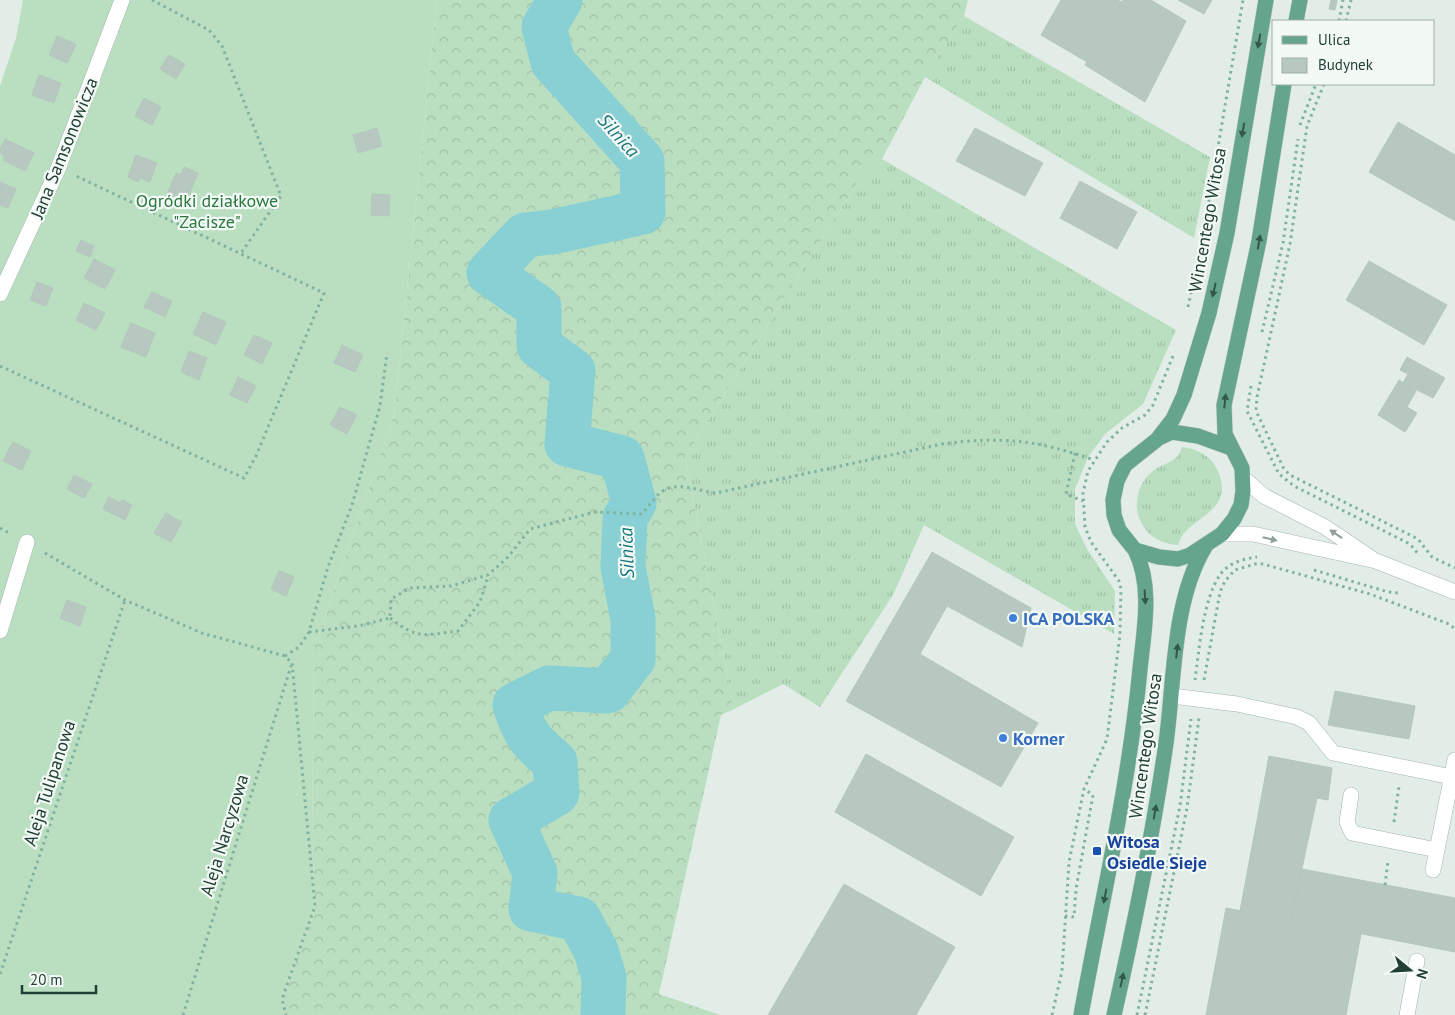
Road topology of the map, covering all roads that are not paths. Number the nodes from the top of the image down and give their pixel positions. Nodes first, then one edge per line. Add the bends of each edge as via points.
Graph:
1 (122, 0) edge
2 (1266, 0) edge
3 (1300, 0) edge
4 (1296, 20) edge
5 (1284, 85) edge
6 (0, 294) edge
7 (1159, 438) junction
8 (1231, 448) junction
9 (1244, 478) junction
10 (1222, 534) junction
11 (27, 542) road end
12 (1207, 543) junction
13 (1134, 550) junction
14 (1376, 562) junction
15 (1455, 592) edge
16 (0, 632) edge
17 (1172, 696) junction
18 (1455, 760) edge
19 (1452, 778) junction
20 (1351, 795) dead end
21 (1437, 850) junction
22 (1433, 870) dead end
23 (1417, 961) dead end
24 (1081, 1015) edge
25 (1114, 1015) edge
26 (1407, 1015) edge

1 - 6 street, Jana Samsonowicza via 58,169
2 -> 7 main road, Wincentego Witosa via 1226,234 1209,313 1184,395 1173,419
3 - 4 main road
8 -> 5 main road via 1225,434 1224,405 1259,241
7 - 8 main road via 1172,432 1183,432
7 - 13 main road via 1125,465 1117,481 1114,515 1119,530
8 - 9 main road via 1240,462
9 - 10 main road via 1241,505
14 -> 9 street via 1326,527 1264,496
10 - 12 main road
10 -> 14 street via 1253,534
11 - 16 street
12 - 13 main road via 1178,559
17 -> 12 main road, Wincentego Witosa via 1180,623 1189,581
13 -> 24 main road, Wincentego Witosa via 1142,564 1146,605 1135,730
14 - 15 street
17 - 19 street via 1237,704 1304,720 1333,752 1340,755
25 -> 17 main road, Wincentego Witosa via 1156,810
18 - 19 street
19 - 21 street
20 - 21 street via 1347,822 1352,833
21 - 22 street
23 - 26 street

